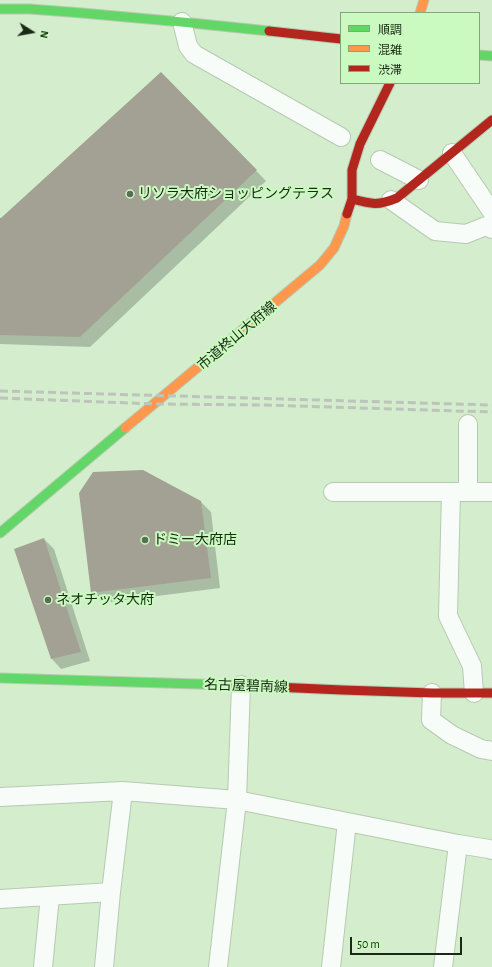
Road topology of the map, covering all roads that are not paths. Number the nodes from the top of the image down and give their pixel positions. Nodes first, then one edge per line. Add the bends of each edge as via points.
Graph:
1 (424, 0) edge
2 (83, 6) edge
3 (0, 9) edge
4 (420, 12) edge
5 (182, 22) junction
6 (340, 39) edge
7 (480, 55) edge
8 (492, 56) edge
9 (390, 84) edge
10 (492, 120) edge
11 (341, 137) dead end
12 (452, 153) junction
13 (380, 160) dead end
14 (419, 180) junction
15 (352, 199) junction
16 (391, 200) junction
17 (492, 212) edge
18 (492, 229) edge
19 (468, 424) dead end
20 (334, 492) dead end
21 (460, 492) junction
22 (492, 492) edge
23 (0, 533) edge
24 (0, 678) edge
25 (241, 685) junction
26 (432, 692) junction
27 (474, 693) junction
28 (492, 693) edge
29 (492, 751) edge
30 (122, 792) junction
31 (0, 797) edge
32 (238, 800) junction
33 (347, 822) junction
34 (458, 844) junction
35 (492, 850) edge
36 (111, 892) junction
37 (50, 896) junction
38 (0, 899) edge
39 (43, 967) edge
40 (104, 967) edge
41 (218, 967) edge
42 (331, 967) edge
43 (443, 967) edge

1 - 4 street
2 - 3 street
2 - 5 street via 109,16
5 - 6 street
5 - 11 street via 188,46 194,54
7 - 8 street
9 - 15 street, 市道柊山大府線 via 360,144 352,170
10 - 12 street
12 - 14 street
12 - 17 street
13 - 14 street
14 - 16 street
15 - 16 street via 376,204
15 - 23 street, 市道柊山大府線 via 334,248 320,265
16 - 18 street via 435,231 466,234 486,226
19 - 21 street
20 - 21 street
21 - 22 street
21 - 27 street via 448,616 472,666
24 - 25 street, 名古屋碧南線
25 - 26 street, 名古屋碧南線
25 - 32 street
26 - 27 street, 名古屋碧南線
26 - 29 street via 431,720 452,735 481,749
27 - 28 street, 名古屋碧南線
30 - 31 street
30 - 32 street
30 - 36 street
32 - 33 street
32 - 41 street
33 - 34 street
33 - 42 street
34 - 35 street
34 - 43 street
36 - 37 street
36 - 40 street
37 - 38 street
37 - 39 street

